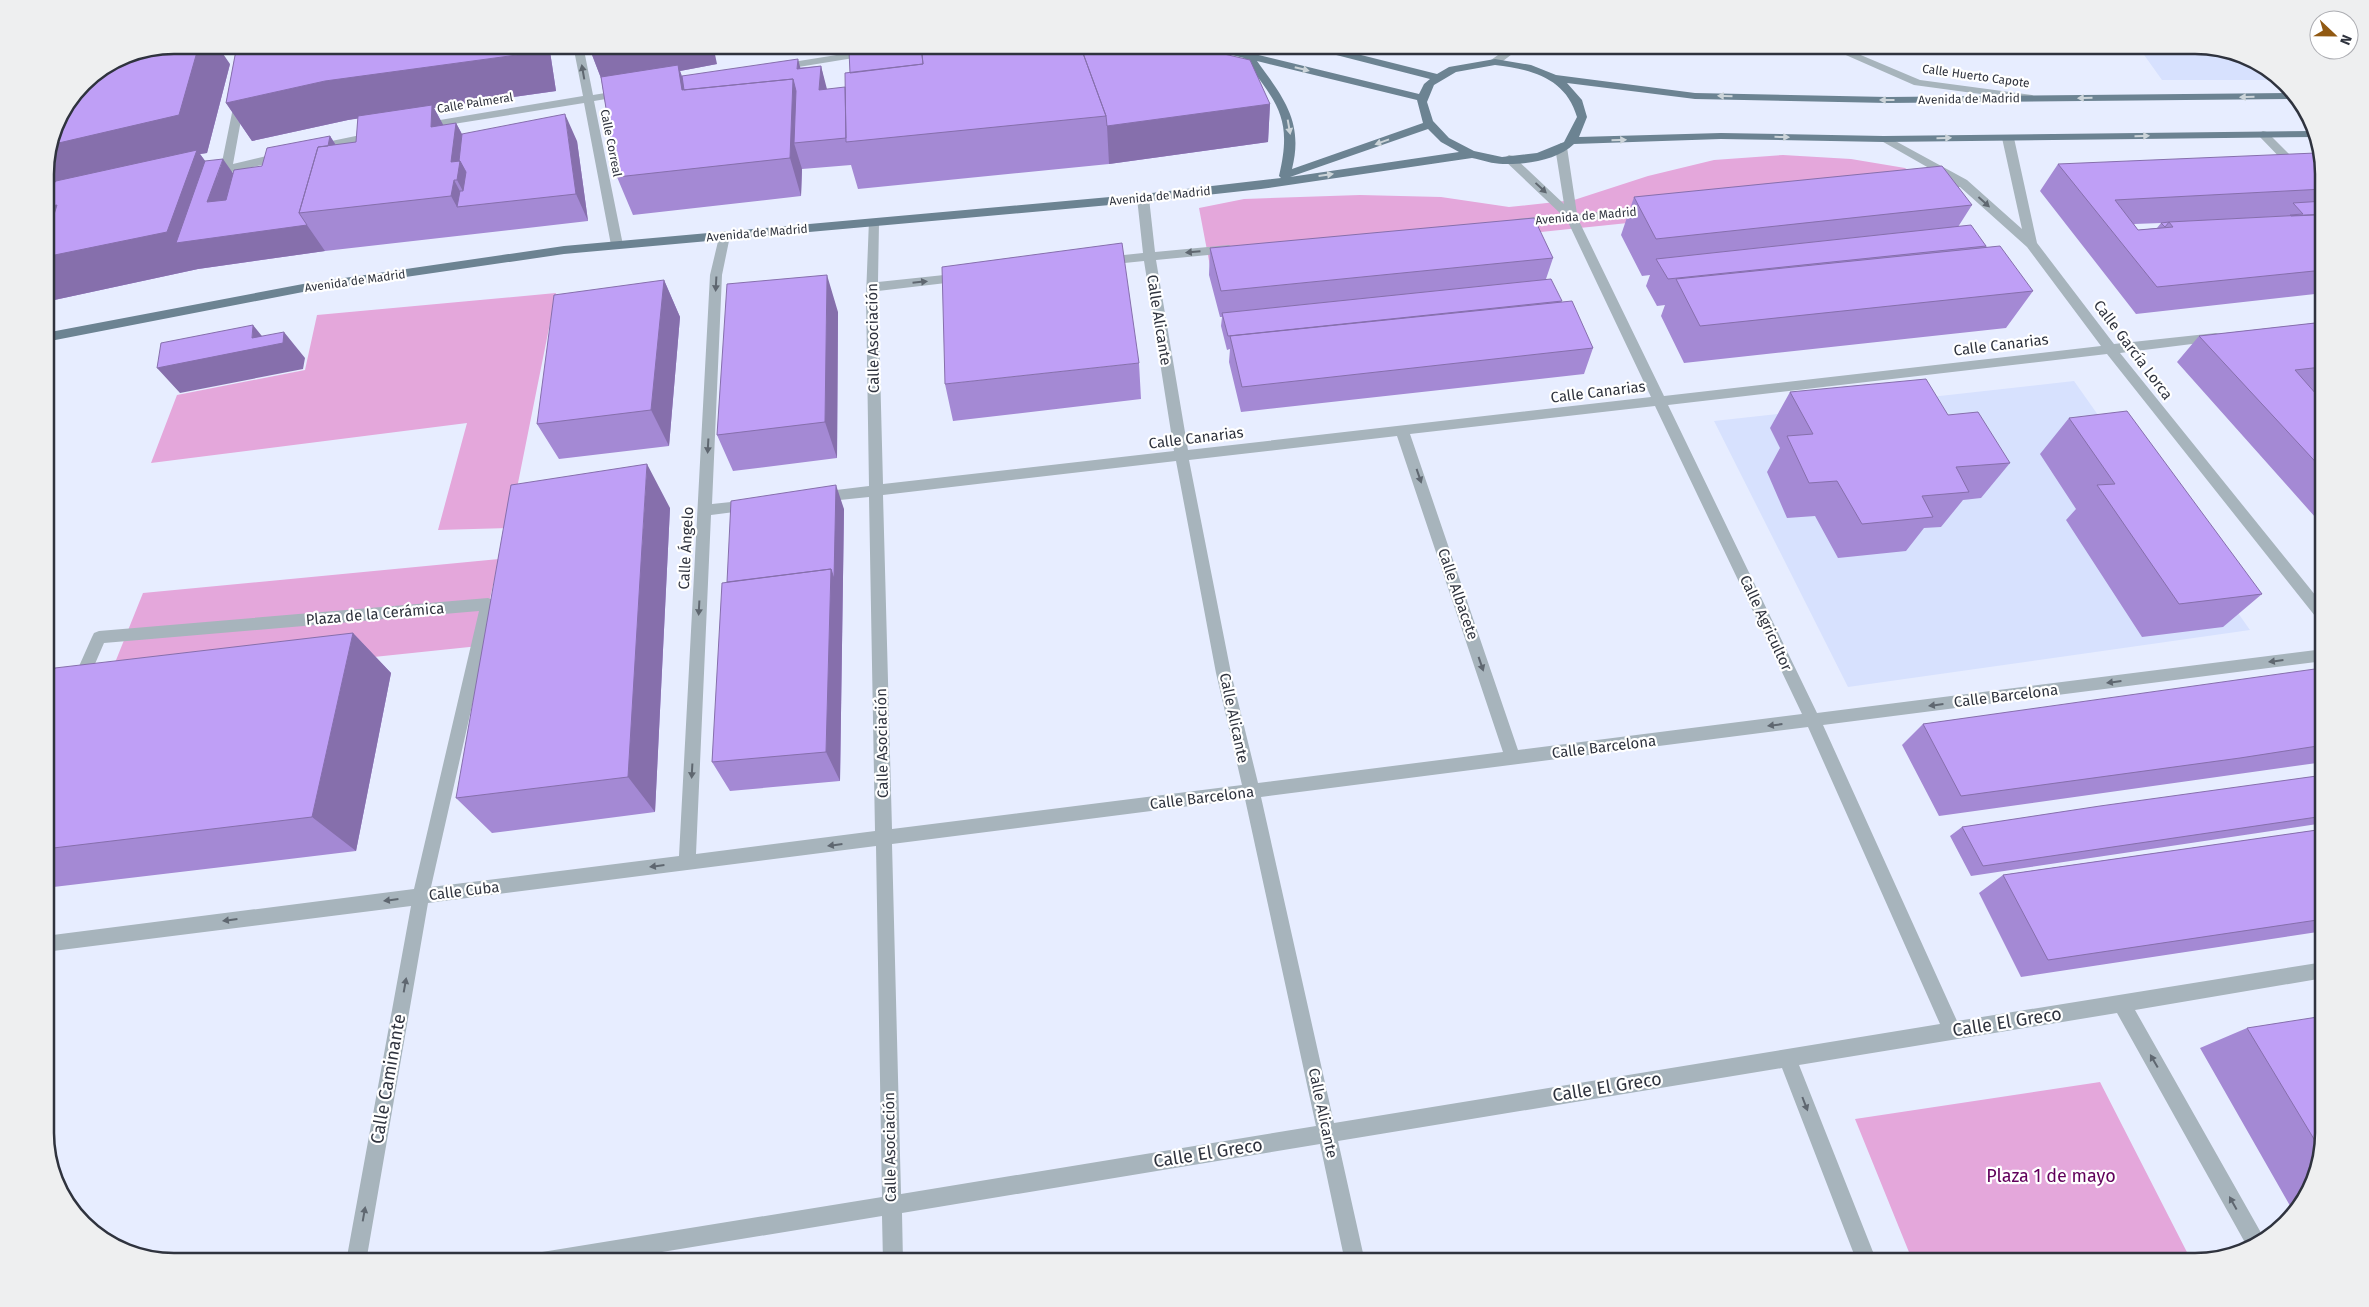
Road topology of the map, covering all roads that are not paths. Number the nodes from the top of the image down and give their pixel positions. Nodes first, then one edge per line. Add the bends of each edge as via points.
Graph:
1 (214, 54) edge
2 (580, 54) edge
3 (858, 54) edge
4 (1239, 54) edge
5 (1345, 54) edge
6 (1506, 54) edge
7 (1849, 54) edge
8 (1247, 56) junction
9 (186, 59) edge
10 (1495, 62) junction
11 (770, 69) edge
12 (1436, 77) junction
13 (1554, 78) junction
14 (243, 83) edge
15 (636, 91) edge
16 (2286, 96) edge
17 (1422, 98) junction
18 (588, 99) junction
19 (2038, 99) junction
20 (1428, 125) junction
21 (407, 128) edge
22 (388, 132) edge
23 (2263, 134) junction
24 (2309, 134) edge
25 (2008, 138) junction
26 (1884, 139) junction
27 (1566, 144) junction
28 (1472, 154) junction
29 (1510, 159) junction
30 (226, 169) junction
31 (198, 176) edge
32 (1285, 176) junction
33 (1963, 183) junction
34 (1261, 185) junction
35 (1924, 186) edge
36 (2315, 187) edge
37 (1143, 198) junction
38 (1660, 210) edge
39 (1572, 218) junction
40 (873, 223) junction
41 (1503, 224) edge
42 (724, 236) junction
43 (2031, 244) junction
44 (617, 245) junction
45 (1238, 248) edge
46 (1149, 256) junction
47 (1090, 263) edge
48 (971, 276) edge
49 (872, 287) junction
50 (54, 336) edge
51 (2227, 336) edge
52 (2111, 349) junction
53 (1661, 401) junction
54 (1402, 431) junction
55 (1182, 456) junction
56 (876, 491) junction
57 (809, 498) edge
58 (762, 504) edge
59 (704, 510) junction
60 (2315, 606) edge
61 (2315, 656) edge
62 (76, 691) edge
63 (1812, 720) junction
64 (1513, 758) junction
65 (1252, 792) junction
66 (884, 839) junction
67 (687, 862) junction
68 (421, 896) junction
69 (54, 943) edge
70 (2315, 972) edge
71 (2122, 1004) junction
72 (1952, 1031) junction
73 (1787, 1058) junction
74 (1328, 1133) junction
75 (891, 1204) junction
76 (2253, 1238) edge
77 (358, 1253) edge
78 (596, 1253) edge
79 (893, 1253) edge
80 (1353, 1253) edge
81 (1863, 1253) edge

1 - 9 street
18 -> 2 street, Calle Correal
3 - 11 street
4 - 8 main road
5 - 12 main road
6 - 10 street
7 - 19 street, Calle Huerto Capote via 1918,83
8 -> 17 main road
8 -> 32 main road via 1288,120 1292,144
10 - 12 main road via 1452,68
10 - 13 main road via 1529,68
12 - 17 main road via 1426,87
19 -> 13 main road, Avenida de Madrid via 1695,96
13 - 27 main road via 1574,96 1582,116
14 - 30 street
15 - 18 street, Calle Palmeral
16 -> 19 main road, Avenida de Madrid
17 - 20 main road via 1422,112
18 - 21 street, Calle Palmeral
18 - 44 street, Calle Correal
20 - 28 main road via 1439,137
20 -> 32 main road
22 - 30 street
23 - 24 main road
25 -> 23 main road
23 - 36 street
26 -> 25 main road
25 - 43 street
27 -> 26 main road via 1721,136
26 - 33 street, Calle García Lorca
27 - 29 main road via 1552,153 1528,159
27 - 39 street, Calle Agricultor
28 - 29 main road
34 -> 28 main road, Avenida de Madrid
29 -> 39 street, Calle Agricultor
30 - 31 street
32 - 34 main road
33 - 35 street
33 -> 43 street, Calle García Lorca
34 - 37 main road, Avenida de Madrid
37 - 40 main road, Avenida de Madrid
37 - 46 street, Calle Alicante
38 - 39 street, Avenida de Madrid
39 - 41 street, Avenida de Madrid
39 - 53 street, Calle Agricultor
40 - 42 main road, Avenida de Madrid
40 - 49 street, Calle Asociación
42 - 44 main road, Avenida de Madrid
42 -> 59 street, Calle Ángelo via 716,275
43 - 52 street, Calle García Lorca
44 - 50 main road, Avenida de Madrid via 302,288
45 -> 46 street
46 - 47 street
46 - 55 street, Calle Alicante
49 -> 48 street
49 - 56 street, Calle Asociación
51 - 52 street, Calle Canarias
52 - 53 street, Calle Canarias
52 - 60 street, Calle García Lorca
53 - 54 street, Calle Canarias
53 - 63 street, Calle Agricultor
54 - 55 street, Calle Canarias
54 -> 64 street, Calle Albacete
55 - 56 street, Calle Canarias
55 - 65 street, Calle Alicante via 1236,739
56 - 57 street, Calle Canarias
56 - 66 street, Calle Asociación
58 - 59 street
59 -> 67 street, Calle Ángelo
61 -> 63 street, Calle Barcelona
62 - 68 street, Plaza de la Cerámica via 98,637 488,604
63 -> 64 street, Calle Barcelona
63 - 72 street, Calle Agricultor
64 - 65 street, Calle Barcelona
65 - 66 street, Calle Barcelona
65 - 74 street, Calle Alicante
66 -> 67 street, Calle Cuba
66 - 75 street, Calle Asociación
67 -> 68 street, Calle Cuba
68 -> 69 street, Calle Cuba
77 -> 68 street, Calle Caminante
70 - 71 street, Calle El Greco
71 - 72 street, Calle El Greco
76 -> 71 street
72 - 73 street, Calle El Greco
73 - 74 street, Calle El Greco
73 -> 81 street
74 - 75 street, Calle El Greco
74 - 80 street, Calle Alicante
75 - 78 street, Calle El Greco
75 - 79 street, Calle Asociación

